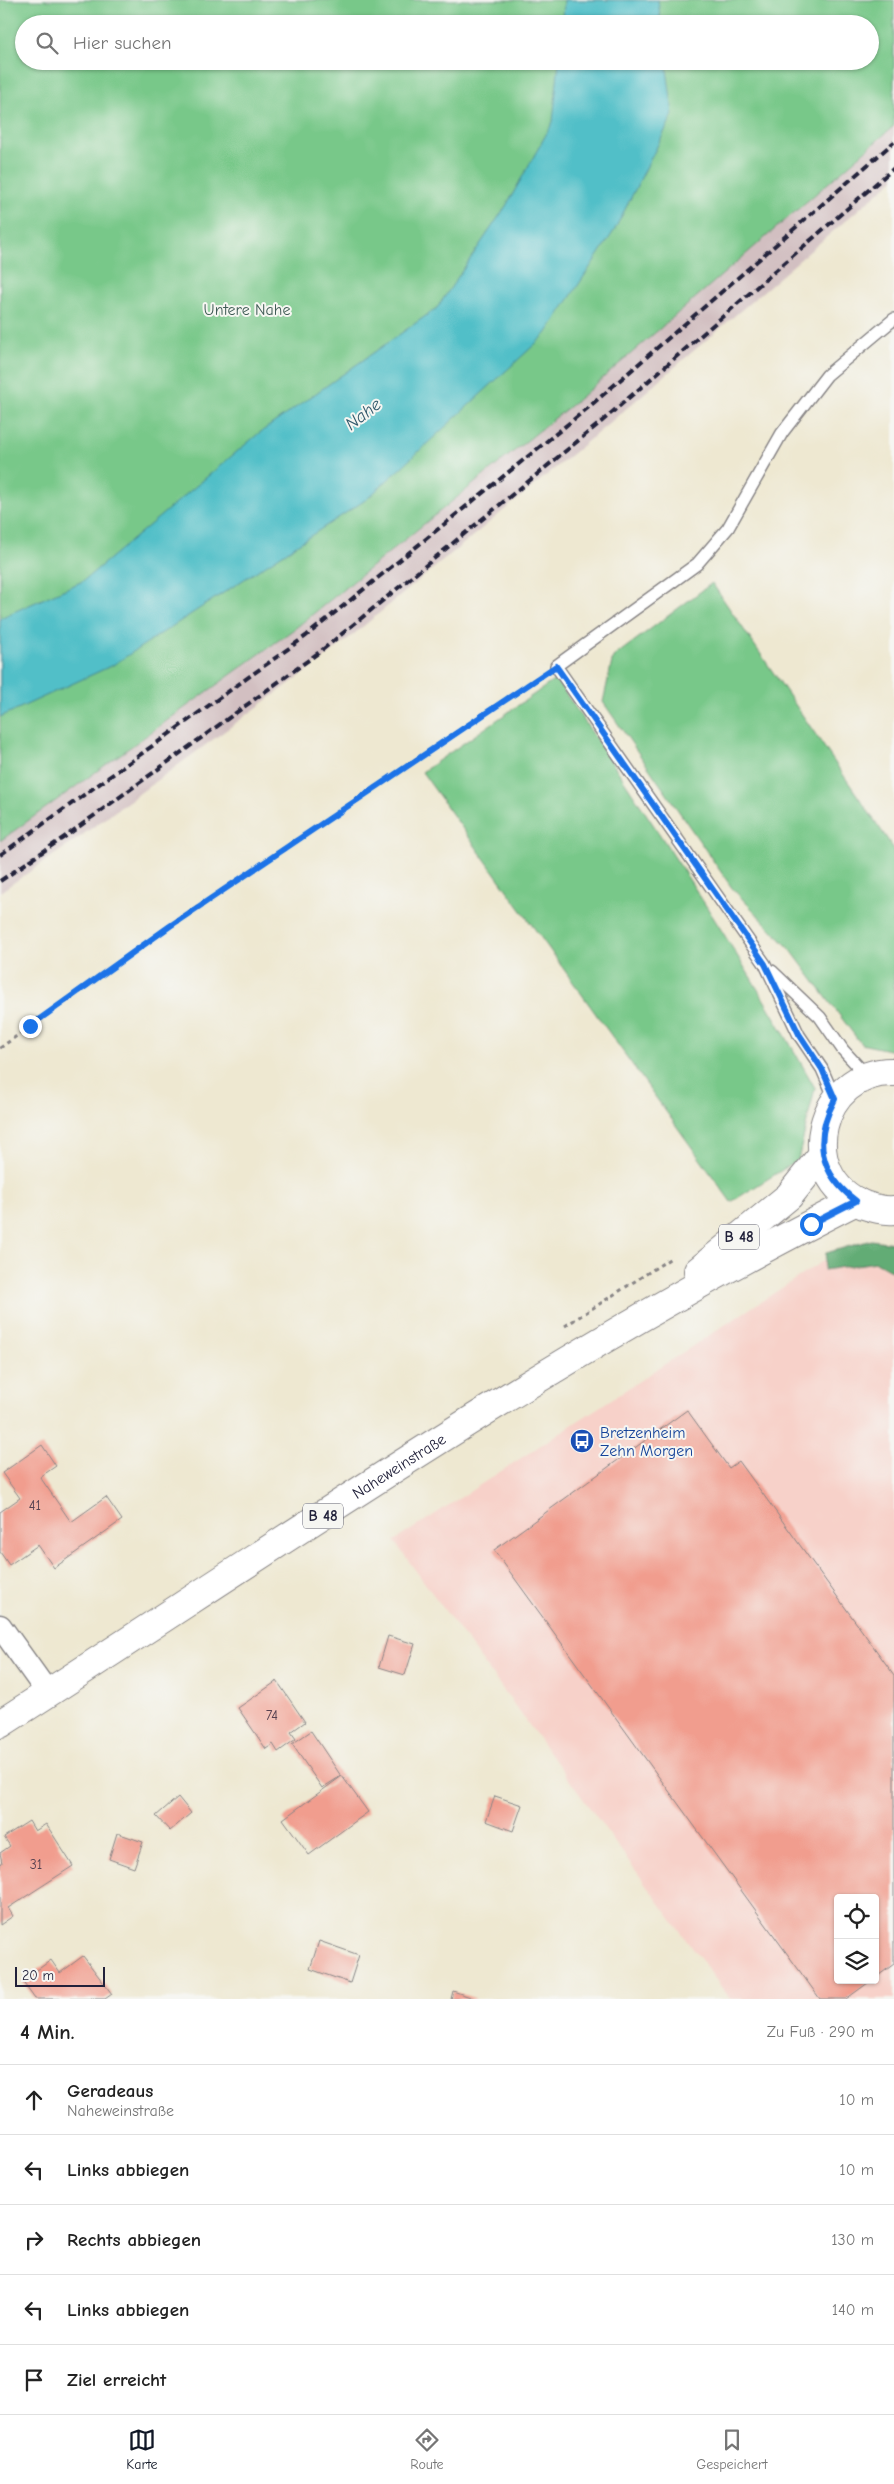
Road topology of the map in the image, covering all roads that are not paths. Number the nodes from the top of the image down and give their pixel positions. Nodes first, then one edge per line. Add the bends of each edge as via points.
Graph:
1 (894, 319) edge
2 (765, 964) junction
3 (894, 1072) edge
4 (867, 1076) junction
5 (835, 1099) junction
6 (822, 1155) junction
7 (856, 1201) junction
8 (894, 1210) edge
9 (649, 1311) junction
10 (0, 1626) edge
11 (48, 1693) junction
12 (0, 1724) edge

1 - 2 lane via 827,375 782,433 728,528 697,564 556,666
2 - 4 lane via 820,1017
2 - 5 lane
3 - 4 main road
4 - 5 main road via 849,1085
5 - 6 main road via 821,1135
6 - 7 main road via 834,1181
6 - 9 main road, Naheweinstraße / B 48 via 789,1196
7 - 8 main road via 872,1208
7 - 9 main road, Naheweinstraße / B 48
9 - 11 main road, Naheweinstraße / B 48
10 - 11 street
11 - 12 main road, Naheweinstraße / B 48

